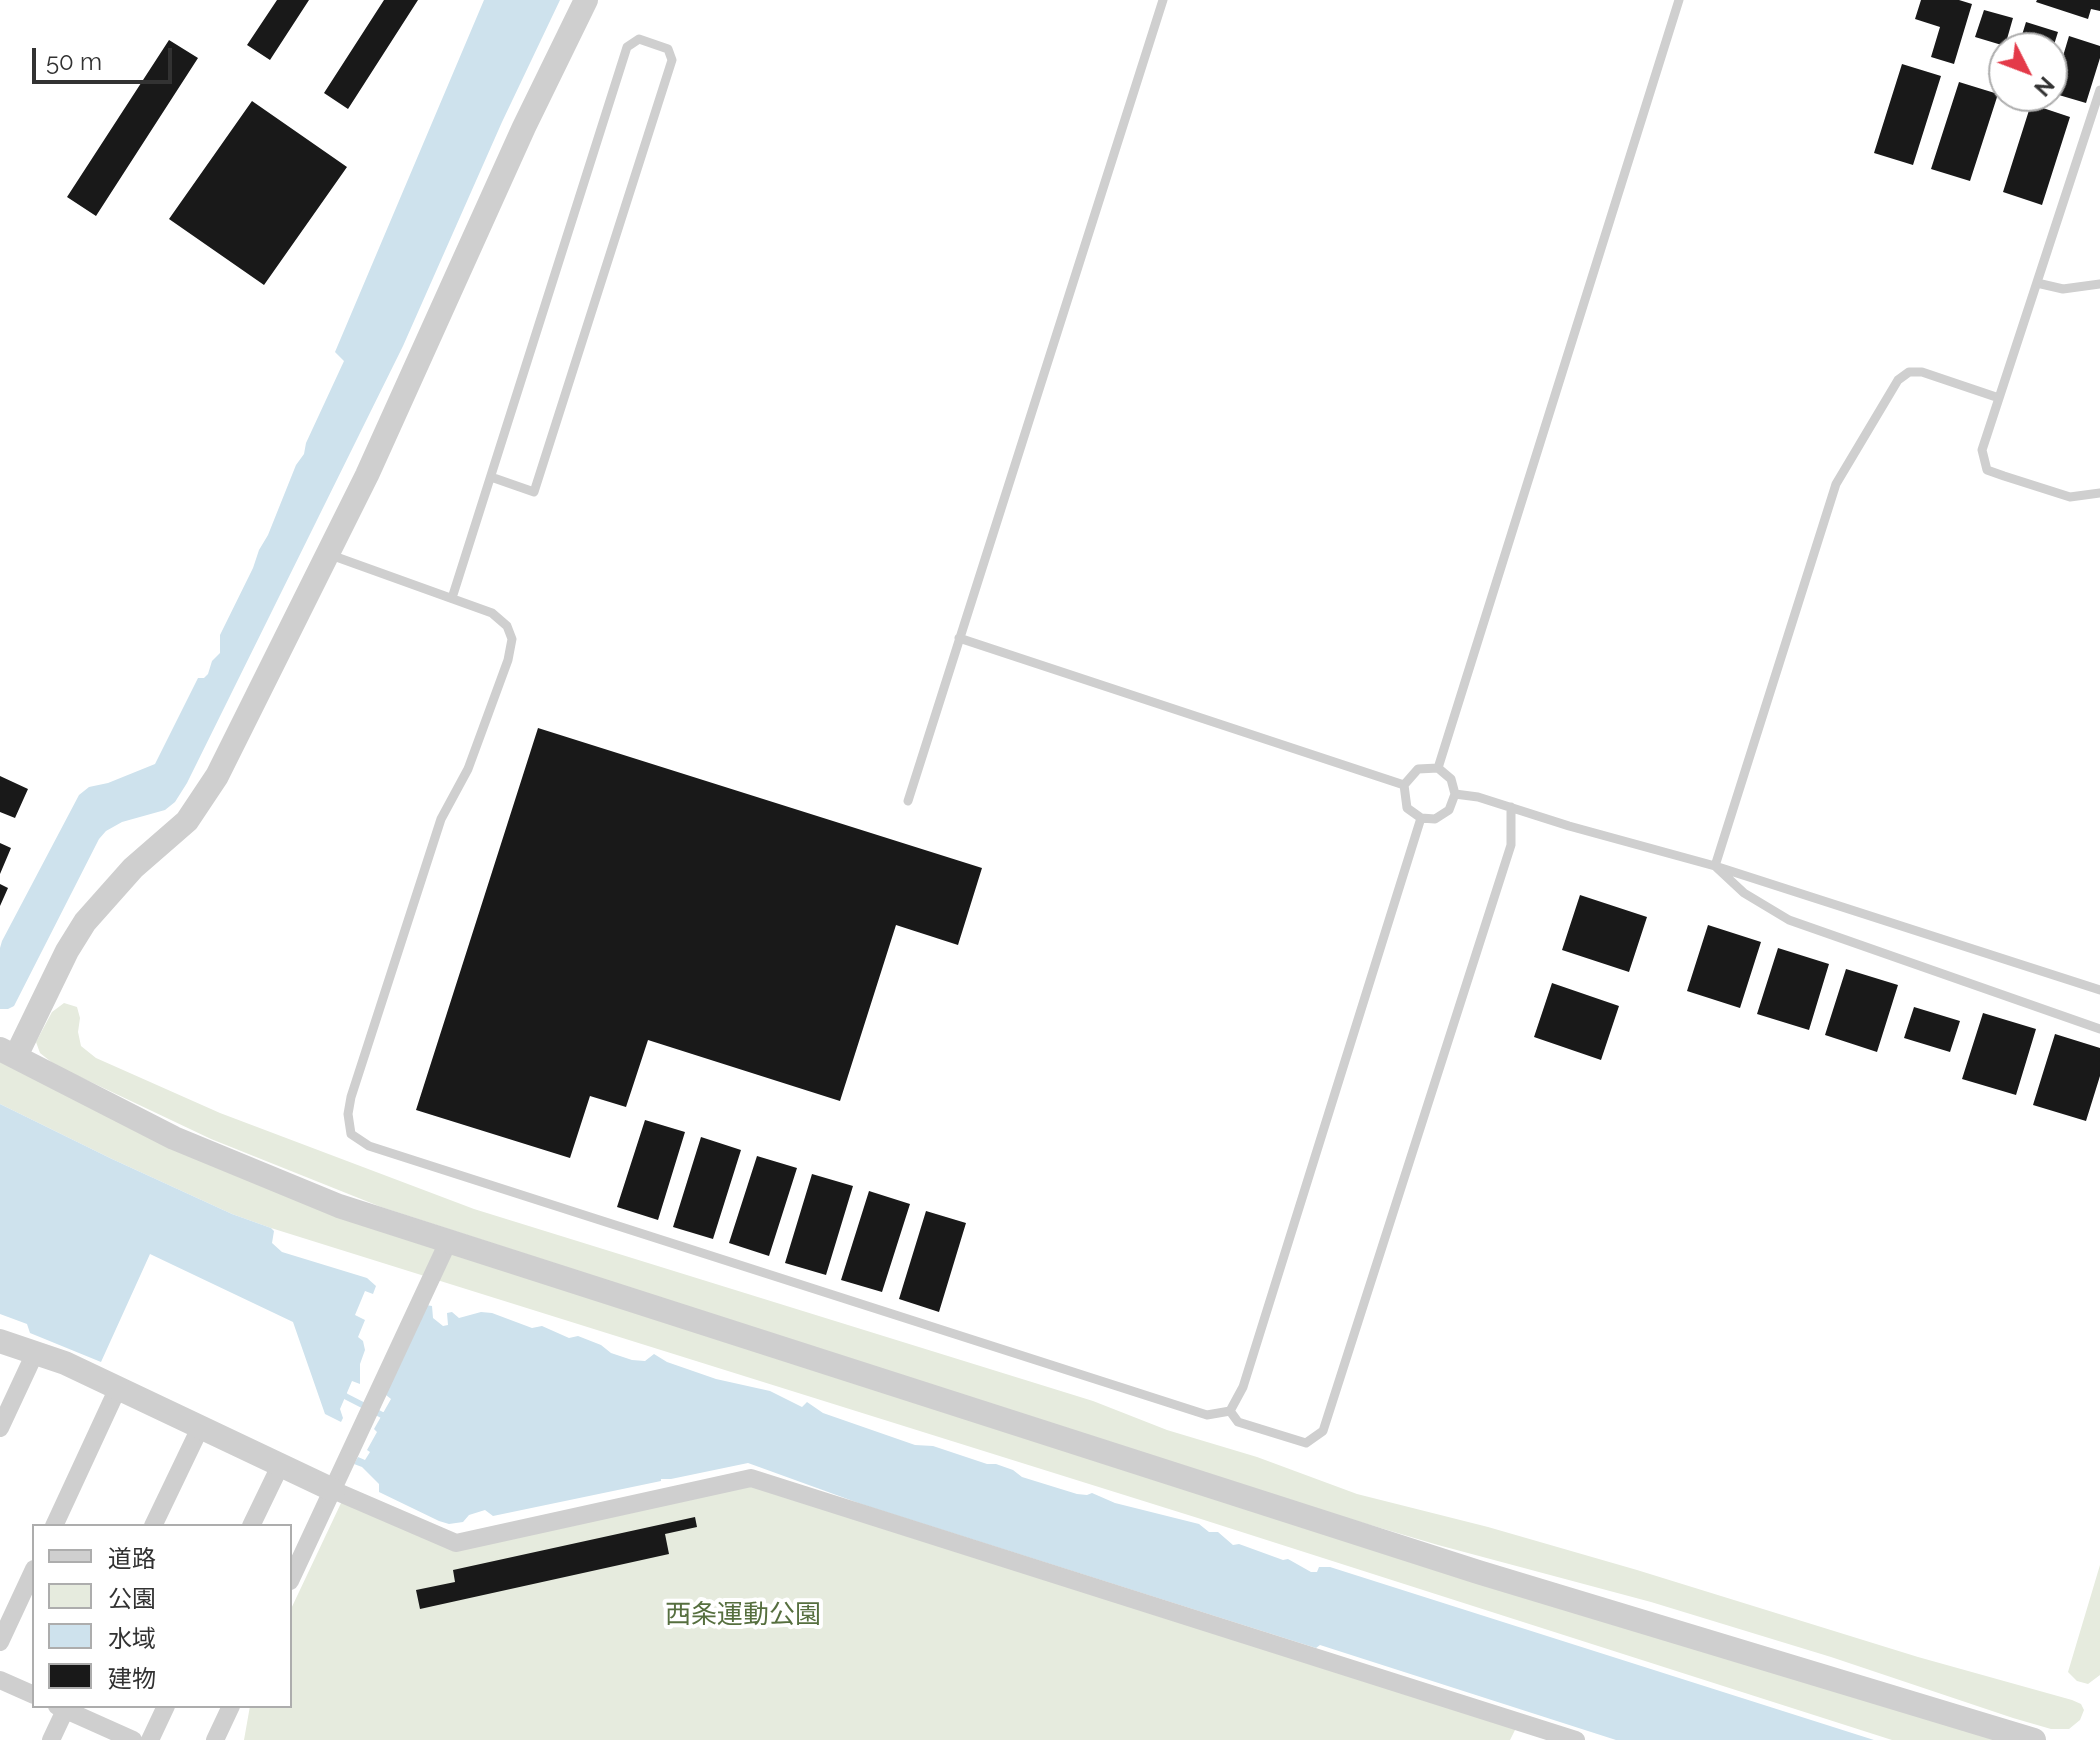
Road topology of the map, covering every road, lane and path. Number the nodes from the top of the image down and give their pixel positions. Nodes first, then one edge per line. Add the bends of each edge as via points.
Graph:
1 (586, 0) edge
2 (1163, 0) edge
3 (1679, 0) edge
4 (2100, 90) edge
5 (2037, 283) junction
6 (2100, 284) edge
7 (1999, 398) junction
8 (491, 477) junction
9 (2100, 493) edge
10 (328, 554) junction
11 (452, 598) junction
12 (959, 638) junction
13 (1438, 768) junction
14 (1404, 785) junction
15 (1455, 794) junction
16 (908, 801) dead end
17 (1511, 807) junction
18 (1421, 818) junction
19 (1715, 866) junction
20 (2100, 990) edge
21 (2100, 1029) edge
22 (8, 1052) edge
23 (448, 1242) junction
24 (0, 1341) edge
25 (35, 1353) junction
26 (117, 1390) junction
27 (1230, 1411) junction
28 (0, 1428) edge
29 (200, 1428) junction
30 (280, 1466) junction
31 (333, 1490) junction
32 (55, 1524) edge
33 (154, 1524) edge
34 (252, 1524) edge
35 (32, 1573) edge
36 (292, 1577) edge
37 (0, 1642) edge
38 (0, 1680) edge
39 (32, 1694) edge
40 (63, 1708) edge
41 (65, 1708) edge
42 (165, 1708) edge
43 (230, 1708) edge
44 (51, 1740) edge
45 (133, 1740) edge
46 (150, 1740) edge
47 (215, 1740) edge
48 (1576, 1740) edge
49 (2034, 1740) edge

1 - 10 street
2 - 12 lane
3 - 13 lane
4 - 5 lane
5 - 6 lane via 2063,289
5 - 7 lane
7 - 9 lane via 1982,450 1987,470 2070,497
7 - 19 lane via 1922,372 1909,372 1898,380 1836,484
8 - 8 lane via 627,47 639,39 668,49 672,60 534,492
8 - 11 lane
10 - 11 lane
10 - 22 street via 217,776 187,821 133,868 85,922
11 - 27 lane via 492,613 512,639 468,769 441,819 351,1097 351,1134 369,1146 1207,1415
12 - 14 lane
12 - 16 lane
13 - 14 lane via 1418,769
13 - 15 lane via 1451,779
14 - 18 lane via 1407,808
15 - 17 lane
15 - 18 lane via 1449,810 1435,819
17 - 19 lane
17 - 27 lane via 1511,845 1323,1431 1306,1443 1238,1422
18 - 27 lane via 1243,1387
19 - 20 lane
19 - 21 lane via 1744,893 1789,920
22 - 23 street via 174,1138 339,1206
23 - 31 street
23 - 49 street via 1478,1572
24 - 25 street
25 - 26 street
25 - 28 street
26 - 29 street
26 - 32 street
29 - 30 street
29 - 33 street
30 - 31 street
30 - 34 street
31 - 36 street
31 - 48 street via 456,1543 751,1478
35 - 37 street
38 - 39 street
40 - 44 street
41 - 45 street
42 - 46 street
43 - 47 street

